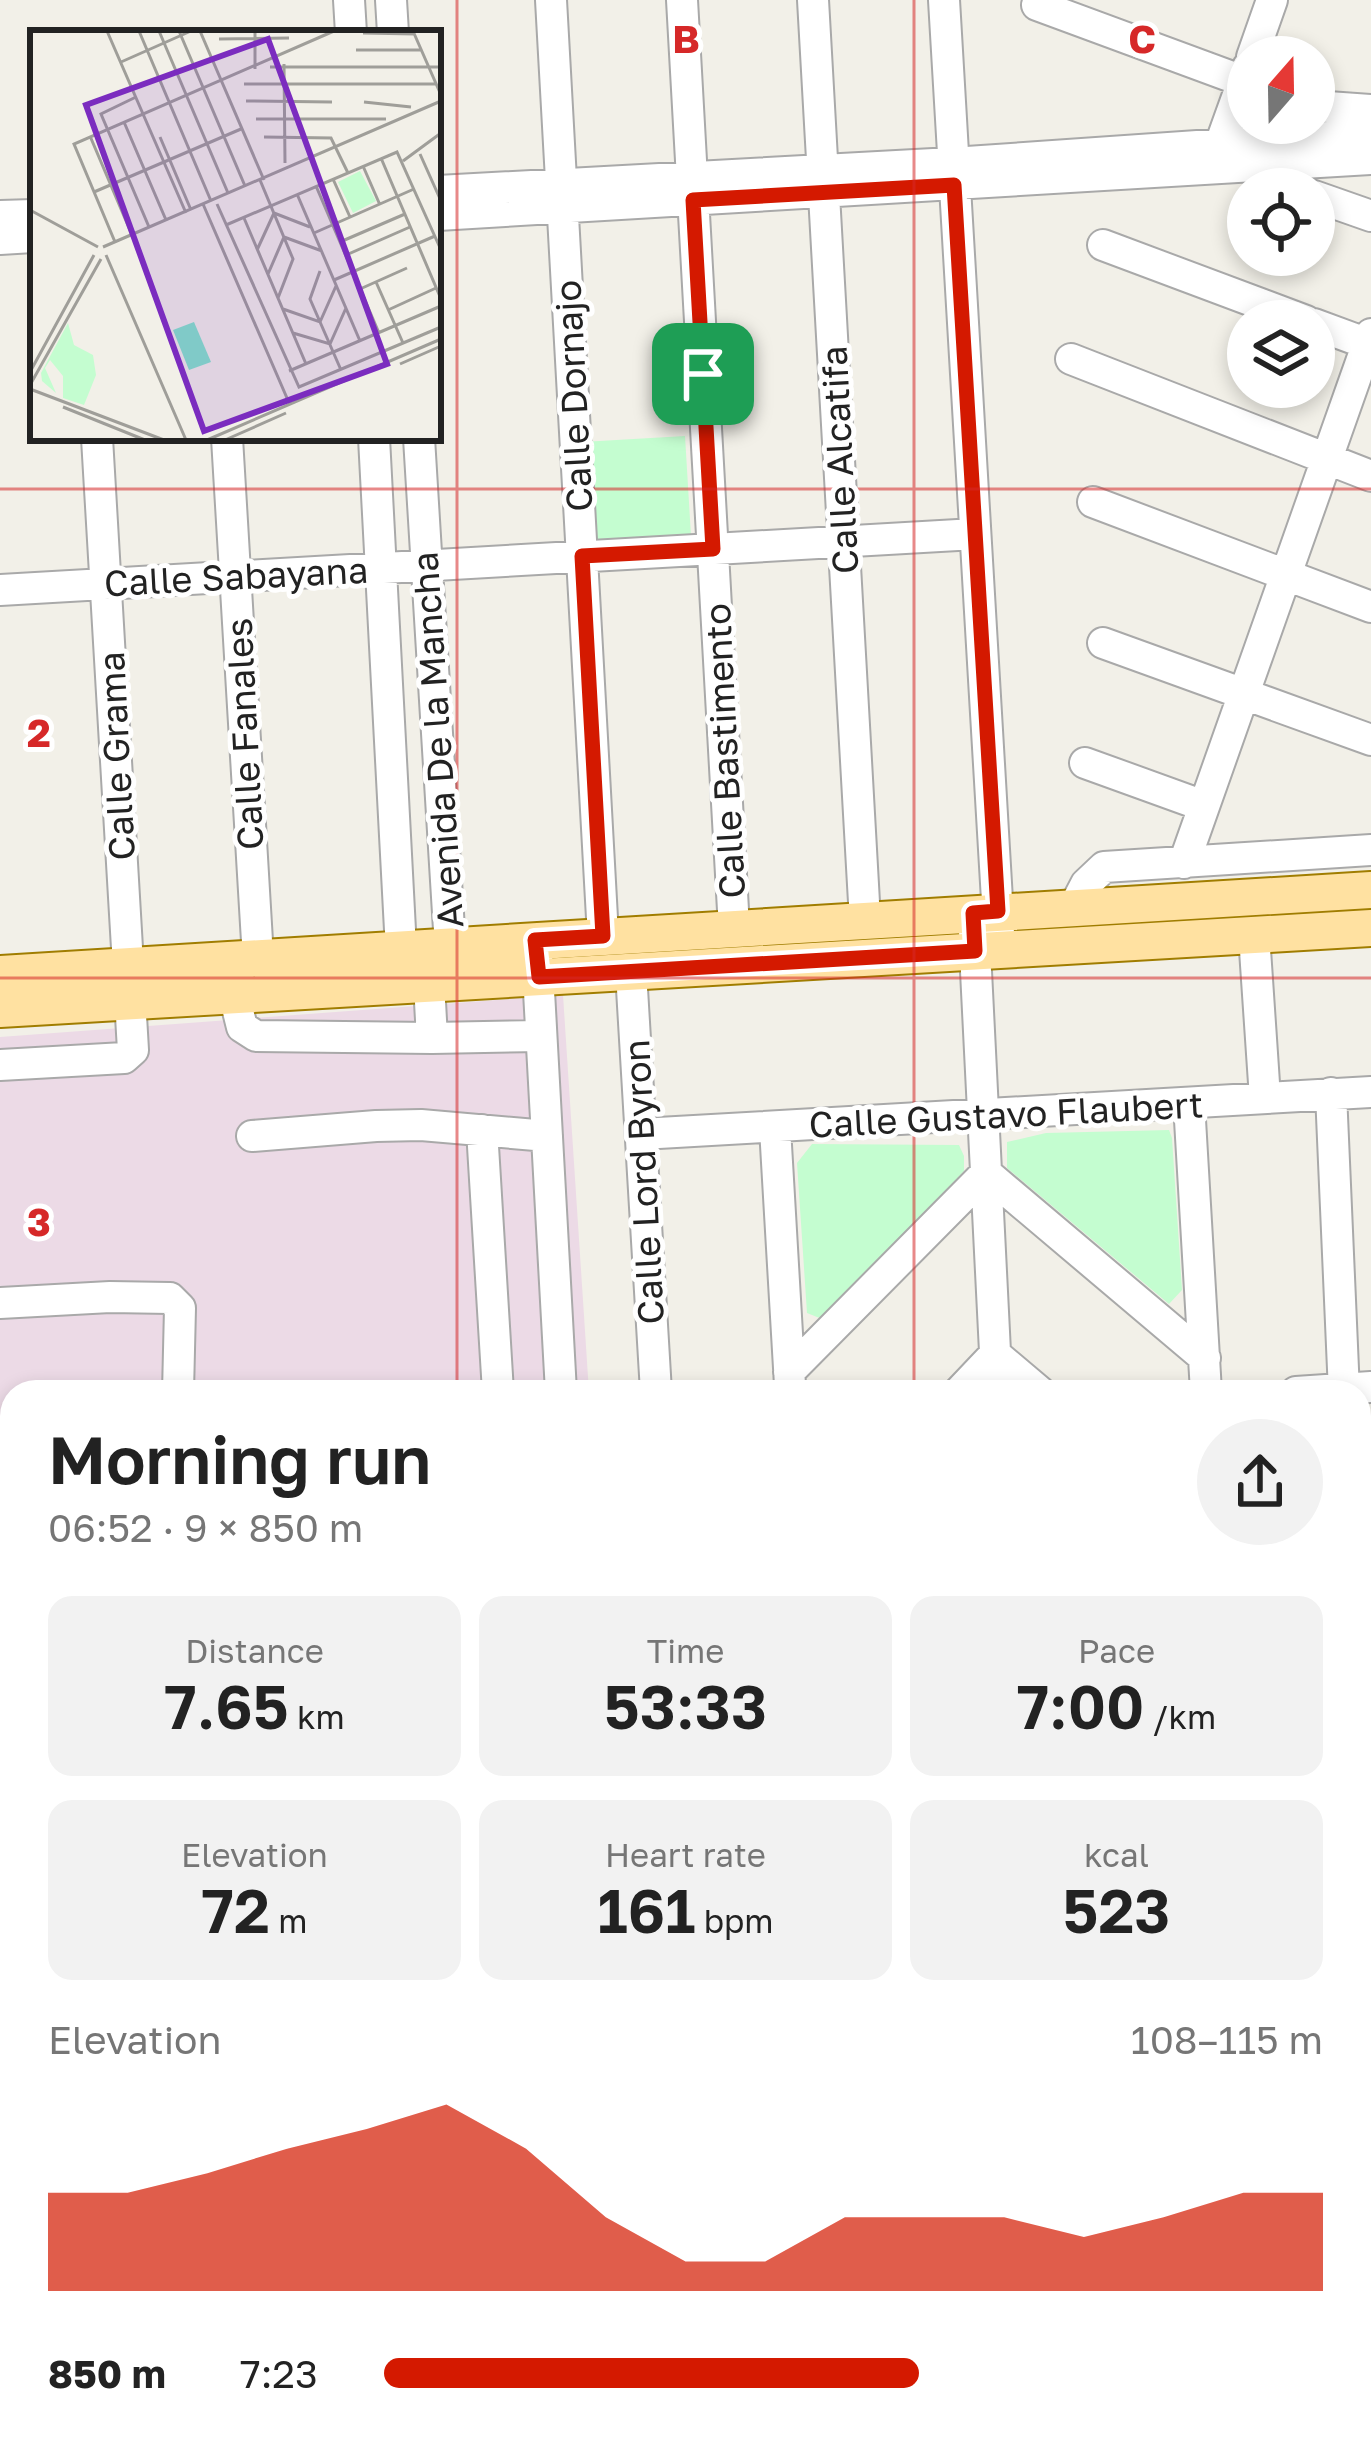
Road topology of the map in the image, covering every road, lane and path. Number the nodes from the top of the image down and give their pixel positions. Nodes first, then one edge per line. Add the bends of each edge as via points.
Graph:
1 (349, 0) edge
2 (391, 0) edge
3 (550, 0) edge
4 (682, 0) edge
5 (813, 0) edge
6 (944, 0) edge
7 (1273, 0) edge
8 (1037, 5) dead end
9 (351, 30) edge
10 (393, 30) edge
11 (1260, 36) edge
12 (1227, 62) edge
13 (1335, 107) edge
14 (1371, 110) edge
15 (1227, 125) edge
16 (1371, 134) edge
17 (1216, 155) junction
18 (1371, 159) edge
19 (953, 174) junction
20 (823, 181) junction
21 (693, 189) junction
22 (441, 191) edge
23 (561, 195) junction
24 (1335, 203) edge
25 (30, 214) edge
26 (441, 215) edge
27 (0, 216) edge
28 (1371, 216) edge
29 (30, 238) edge
30 (0, 239) edge
31 (1103, 245) dead end
32 (1251, 300) edge
33 (1335, 330) edge
34 (1370, 341) edge
35 (1071, 359) dead end
36 (98, 441) edge
37 (226, 441) edge
38 (374, 441) edge
39 (418, 441) edge
40 (1327, 459) junction
41 (1371, 476) edge
42 (1093, 502) dead end
43 (975, 534) junction
44 (843, 541) junction
45 (713, 549) junction
46 (582, 556) junction
47 (427, 565) junction
48 (381, 568) junction
49 (235, 576) junction
50 (1286, 576) junction
51 (106, 584) junction
52 (0, 590) edge
53 (1371, 608) edge
54 (1103, 643) dead end
55 (1244, 694) junction
56 (1371, 740) edge
57 (1085, 764) dead end
58 (1204, 806) junction
59 (1371, 850) edge
60 (1184, 863) junction
61 (1371, 890) edge
62 (1074, 907) junction
63 (985, 912) junction
64 (865, 920) junction
65 (734, 928) junction
66 (1371, 928) edge
67 (1253, 935) junction
68 (603, 936) junction
69 (450, 946) junction
70 (400, 949) junction
71 (988, 951) junction
72 (258, 958) junction
73 (537, 959) junction
74 (631, 972) junction
75 (0, 974) edge
76 (129, 984) junction
77 (429, 984) junction
78 (234, 995) junction
79 (0, 1009) edge
80 (541, 1036) junction
81 (432, 1038) junction
82 (0, 1066) edge
83 (1371, 1092) edge
84 (1331, 1094) junction
85 (1265, 1098) junction
86 (1189, 1103) junction
87 (984, 1112) junction
88 (775, 1128) junction
89 (482, 1130) junction
90 (641, 1134) junction
91 (252, 1136) dead end
92 (547, 1136) junction
93 (986, 1173) junction
94 (0, 1303) edge
95 (995, 1354) junction
96 (1205, 1358) junction
97 (178, 1380) edge
98 (497, 1380) edge
99 (560, 1380) edge
100 (655, 1380) edge
101 (790, 1380) edge
102 (792, 1380) edge
103 (970, 1380) edge
104 (996, 1380) edge
105 (1026, 1380) edge
106 (1206, 1380) edge
107 (1352, 1380) edge

1 - 9 street
2 - 10 street
3 - 23 street, Calle Dornajo
4 - 21 street, Calle Bastimento
5 - 20 street, Calle Alcatifa
6 - 19 street
7 - 11 street
8 - 12 street
13 - 14 street
15 - 17 street
16 - 17 street
17 - 18 street
17 - 19 street
19 - 20 street
19 - 43 street
20 - 21 street
20 - 44 street, Calle Alcatifa
21 - 23 street
21 - 45 street, Calle Bastimento
22 - 23 street
23 - 26 street
23 - 46 street, Calle Dornajo
24 - 28 street
25 - 27 street
29 - 30 street
31 - 32 street
33 - 34 street
34 - 40 street
35 - 40 street
36 - 51 street, Calle Grama
37 - 49 street, Calle Fanales
38 - 48 street, Avenida De la Mancha
39 - 47 street, Avenida De la Mancha
40 - 41 street
40 - 50 street
42 - 50 street
43 - 44 street, Calle Sabayana
43 - 63 street
44 - 45 street, Calle Sabayana
44 - 64 street, Calle Alcatifa
45 - 46 street, Calle Sabayana
45 - 65 street, Calle Bastimento
46 - 47 street, Calle Sabayana
46 - 68 street, Calle Dornajo
47 - 48 street, Calle Sabayana
47 - 69 street, Avenida De la Mancha
48 - 49 street, Calle Sabayana
48 - 70 street, Avenida De la Mancha
49 - 51 street, Calle Sabayana
49 - 72 street, Calle Fanales
50 - 53 street
50 - 55 street
51 - 52 street, Calle Sabayana
51 - 76 street, Calle Grama
54 - 55 street
55 - 56 street
55 - 58 street
57 - 58 street
58 - 60 street
59 - 60 street
60 - 62 street via 1104,867
61 - 62 main road
62 - 63 main road
63 - 64 main road
63 - 71 street
64 - 65 main road
65 - 68 main road
66 - 67 main road
67 - 71 main road
67 - 85 street
68 - 73 main road
69 - 70 main road
69 - 73 main road
69 - 77 street, Avenida De la Mancha
70 - 72 main road
70 - 77 street, Avenida De la Mancha
71 - 74 main road
71 - 87 street
72 - 76 main road
73 - 74 main road
73 - 77 main road
73 - 80 street
74 - 90 street, Calle Lord Byron
75 - 76 main road
76 - 78 main road
76 - 79 main road
76 - 82 street, Calle Grama via 133,1050 124,1058
77 - 78 main road
77 - 81 street
78 - 81 street via 242,1027 256,1036
80 - 81 street
80 - 92 street
83 - 84 street, Calle Gustavo Flaubert
84 - 85 street, Calle Gustavo Flaubert
84 - 107 street
85 - 86 street, Calle Gustavo Flaubert
86 - 87 street, Calle Gustavo Flaubert
86 - 96 street
87 - 88 street, Calle Gustavo Flaubert
87 - 93 street
88 - 90 street, Calle Gustavo Flaubert
88 - 101 street
89 - 91 street via 376,1126
89 - 92 street
89 - 98 street
90 - 100 street, Calle Lord Byron
92 - 99 street
93 - 95 street
93 - 96 street
93 - 102 street
94 - 97 street via 170,1298 180,1308
95 - 103 street
95 - 104 street
95 - 105 street
96 - 106 street

